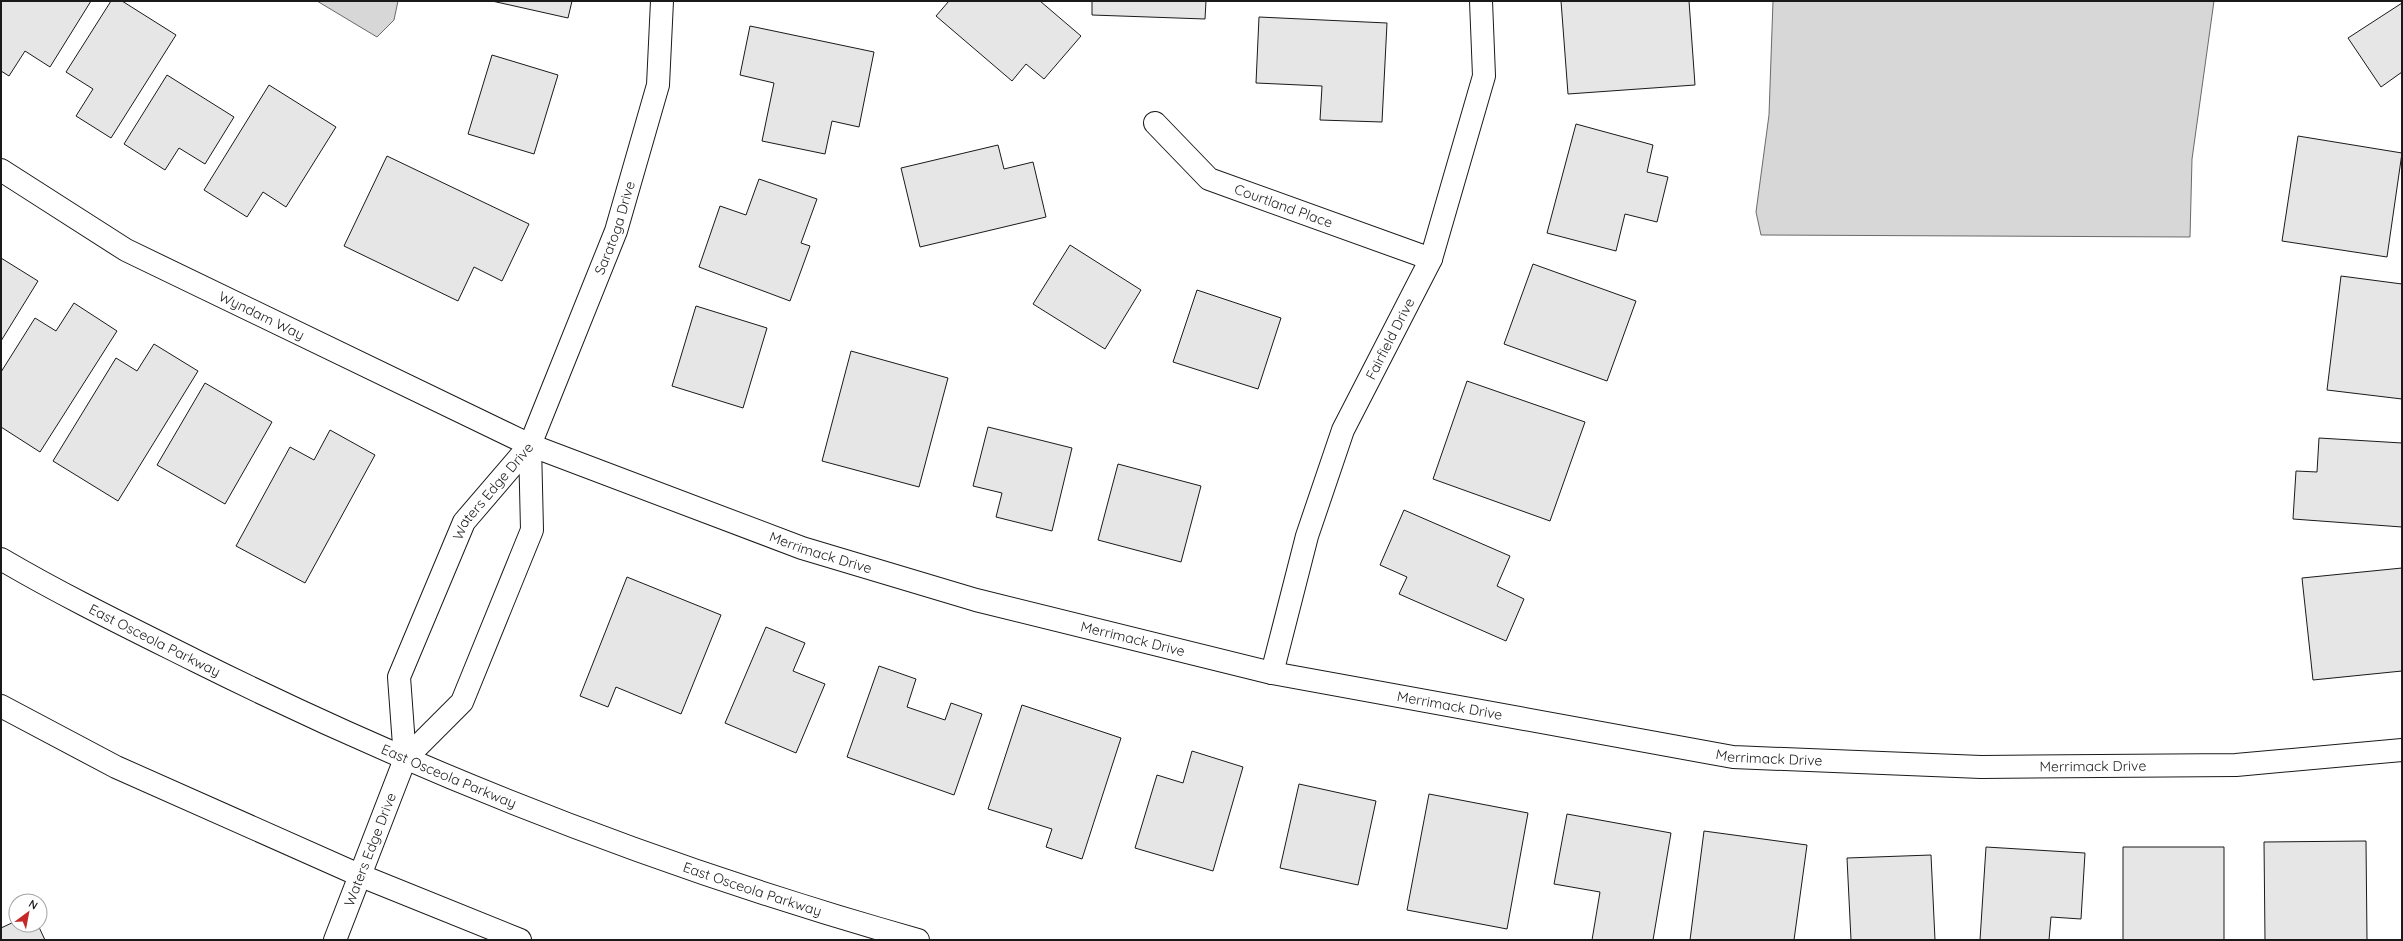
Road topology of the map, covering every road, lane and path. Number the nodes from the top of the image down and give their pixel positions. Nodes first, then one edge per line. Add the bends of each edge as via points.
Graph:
1 (662, 1) edge
2 (1481, 1) edge
3 (1155, 123) dead end
4 (1, 170) edge
5 (1431, 259) junction
6 (530, 445) junction
7 (1, 559) edge
8 (1272, 673) junction
9 (1, 706) edge
10 (2402, 750) edge
11 (405, 759) junction
12 (359, 874) junction
13 (335, 940) edge
14 (520, 940) edge
15 (918, 940) edge

1 - 6 street, Saratoga Drive via 658,85 616,230
2 - 5 street, Fairfield Drive via 1484,76
3 - 5 street, Courtland Place via 1209,179
4 - 6 street, Wyndam Way via 126,250
5 - 8 street, Fairfield Drive via 1343,430 1307,536
6 - 8 street, Merrimack Drive via 802,548 976,600
6 - 11 street, Waters Edge Drive via 532,530 462,702
6 - 11 street, Waters Edge Drive via 464,522 399,677
7 - 11 street, East Osceola Parkway via 50,588 288,706
8 - 10 street, Merrimack Drive via 1733,757 1981,767 2228,765
9 - 12 street via 116,767
11 - 12 street, Waters Edge Drive
11 - 15 street, East Osceola Parkway via 517,805 732,884
12 - 13 street, Waters Edge Drive
12 - 14 street

